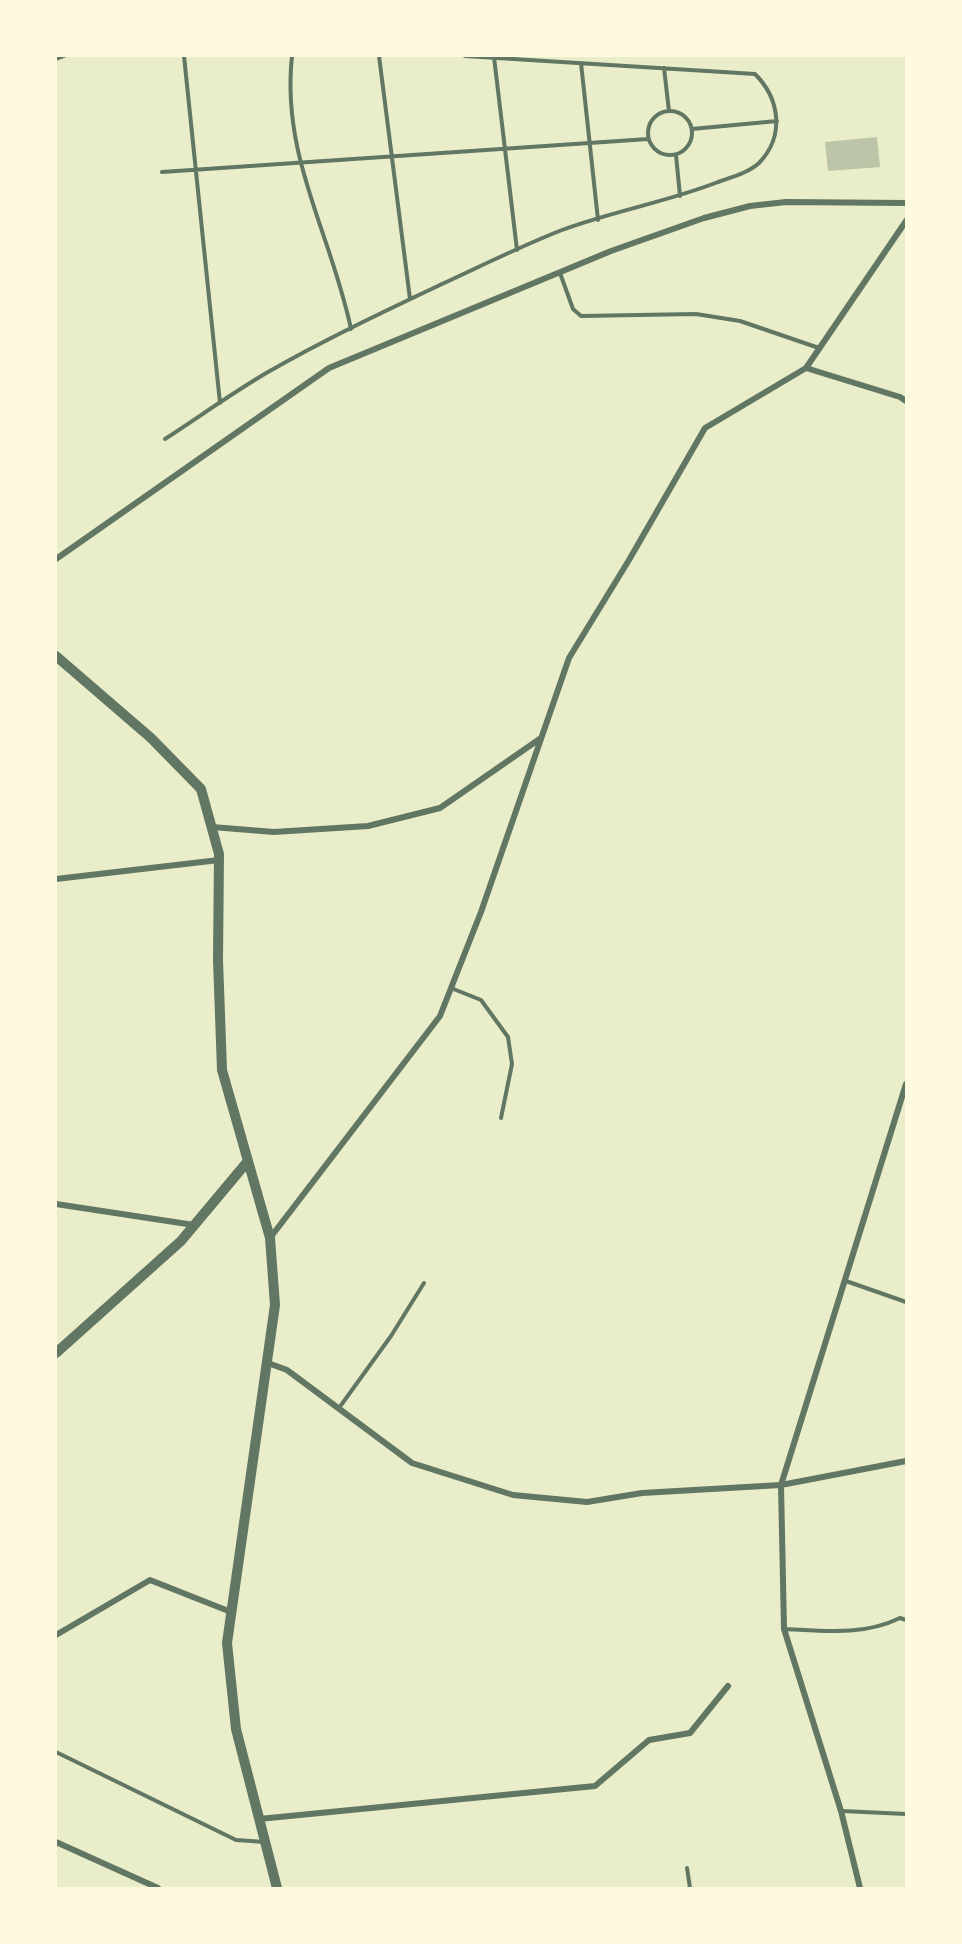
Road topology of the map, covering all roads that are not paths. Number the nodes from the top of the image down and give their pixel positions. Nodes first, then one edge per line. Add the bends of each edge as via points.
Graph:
1 (64, 56) edge
2 (184, 56) edge
3 (292, 56) edge
4 (380, 56) edge
5 (465, 56) edge
6 (494, 57) junction
7 (56, 59) edge
8 (581, 63) junction
9 (664, 68) junction
10 (669, 111) junction
11 (777, 121) junction
12 (692, 129) junction
13 (648, 139) junction
14 (590, 144) junction
15 (505, 149) junction
16 (676, 155) junction
17 (392, 157) junction
18 (299, 163) junction
19 (196, 170) junction
20 (162, 172) dead end
21 (680, 196) junction
22 (906, 203) edge
23 (598, 220) junction
24 (906, 221) edge
25 (517, 250) junction
26 (560, 272) junction
27 (410, 299) junction
28 (351, 328) junction
29 (822, 349) junction
30 (806, 368) junction
31 (906, 401) edge
32 (220, 403) junction
33 (165, 439) dead end
34 (56, 559) edge
35 (56, 656) edge
36 (541, 738) junction
37 (212, 827) junction
38 (219, 860) junction
39 (56, 879) edge
40 (451, 988) junction
41 (906, 1084) edge
42 (501, 1118) dead end
43 (248, 1161) junction
44 (56, 1204) edge
45 (194, 1225) junction
46 (270, 1238) junction
47 (846, 1281) junction
48 (424, 1283) dead end
49 (906, 1302) edge
50 (56, 1353) edge
51 (268, 1363) junction
52 (339, 1409) junction
53 (906, 1461) edge
54 (781, 1485) junction
55 (231, 1612) junction
56 (906, 1620) edge
57 (784, 1629) junction
58 (56, 1635) edge
59 (728, 1686) dead end
60 (56, 1752) edge
61 (841, 1811) junction
62 (906, 1814) edge
63 (259, 1819) junction
64 (56, 1842) edge
65 (265, 1842) junction
66 (687, 1868) dead end
67 (158, 1888) edge
68 (277, 1888) edge
69 (690, 1888) edge
70 (860, 1888) edge

1 - 7 lane
2 - 19 lane
3 - 18 lane via 290,98
4 - 17 lane
5 - 6 lane
6 - 8 lane
6 - 15 lane
8 - 9 lane
8 - 14 lane
9 - 10 lane
9 - 11 lane via 755,74 770,93
10 - 12 lane via 681,114
10 - 13 lane via 652,120
11 - 12 lane
11 - 21 lane via 771,147 748,171
12 - 16 lane via 687,148
13 - 14 lane
13 - 16 lane via 656,150
14 - 15 lane
14 - 23 lane
15 - 17 lane
15 - 25 lane
16 - 21 lane
17 - 18 lane
17 - 27 lane
18 - 19 lane
18 - 28 lane via 338,272
19 - 20 lane
19 - 32 lane
21 - 23 lane
22 - 26 street via 786,202 750,206 653,235
23 - 25 lane
24 - 29 street
25 - 27 lane
26 - 29 lane via 573,309 581,316 674,312 718,317
26 - 34 street via 329,368
27 - 28 lane
28 - 32 lane
29 - 30 street
30 - 31 street
30 - 36 street via 705,428 569,658
32 - 33 lane
35 - 37 street via 151,738 201,789
36 - 37 street via 440,808 368,826 274,831
36 - 40 street via 482,912
37 - 38 street
38 - 39 street
38 - 43 street via 222,1070
40 - 42 lane via 481,1000 508,1037 512,1064
40 - 46 street via 440,1016
41 - 47 street
43 - 45 street
43 - 46 street
44 - 45 street
45 - 50 street
46 - 51 street via 274,1305
47 - 49 lane
47 - 54 street
48 - 52 lane
51 - 52 street via 287,1370
51 - 55 street
52 - 54 street via 412,1463 513,1495 587,1502 642,1493
53 - 54 street
54 - 57 street
55 - 58 street via 150,1580
55 - 63 street via 227,1643 236,1729
56 - 57 lane via 900,1618 871,1629 847,1632
57 - 61 street
59 - 63 street via 690,1733 649,1740 595,1786
60 - 65 lane via 236,1840
61 - 62 lane
61 - 70 street
63 - 65 street
64 - 67 street
65 - 68 street
66 - 69 lane

